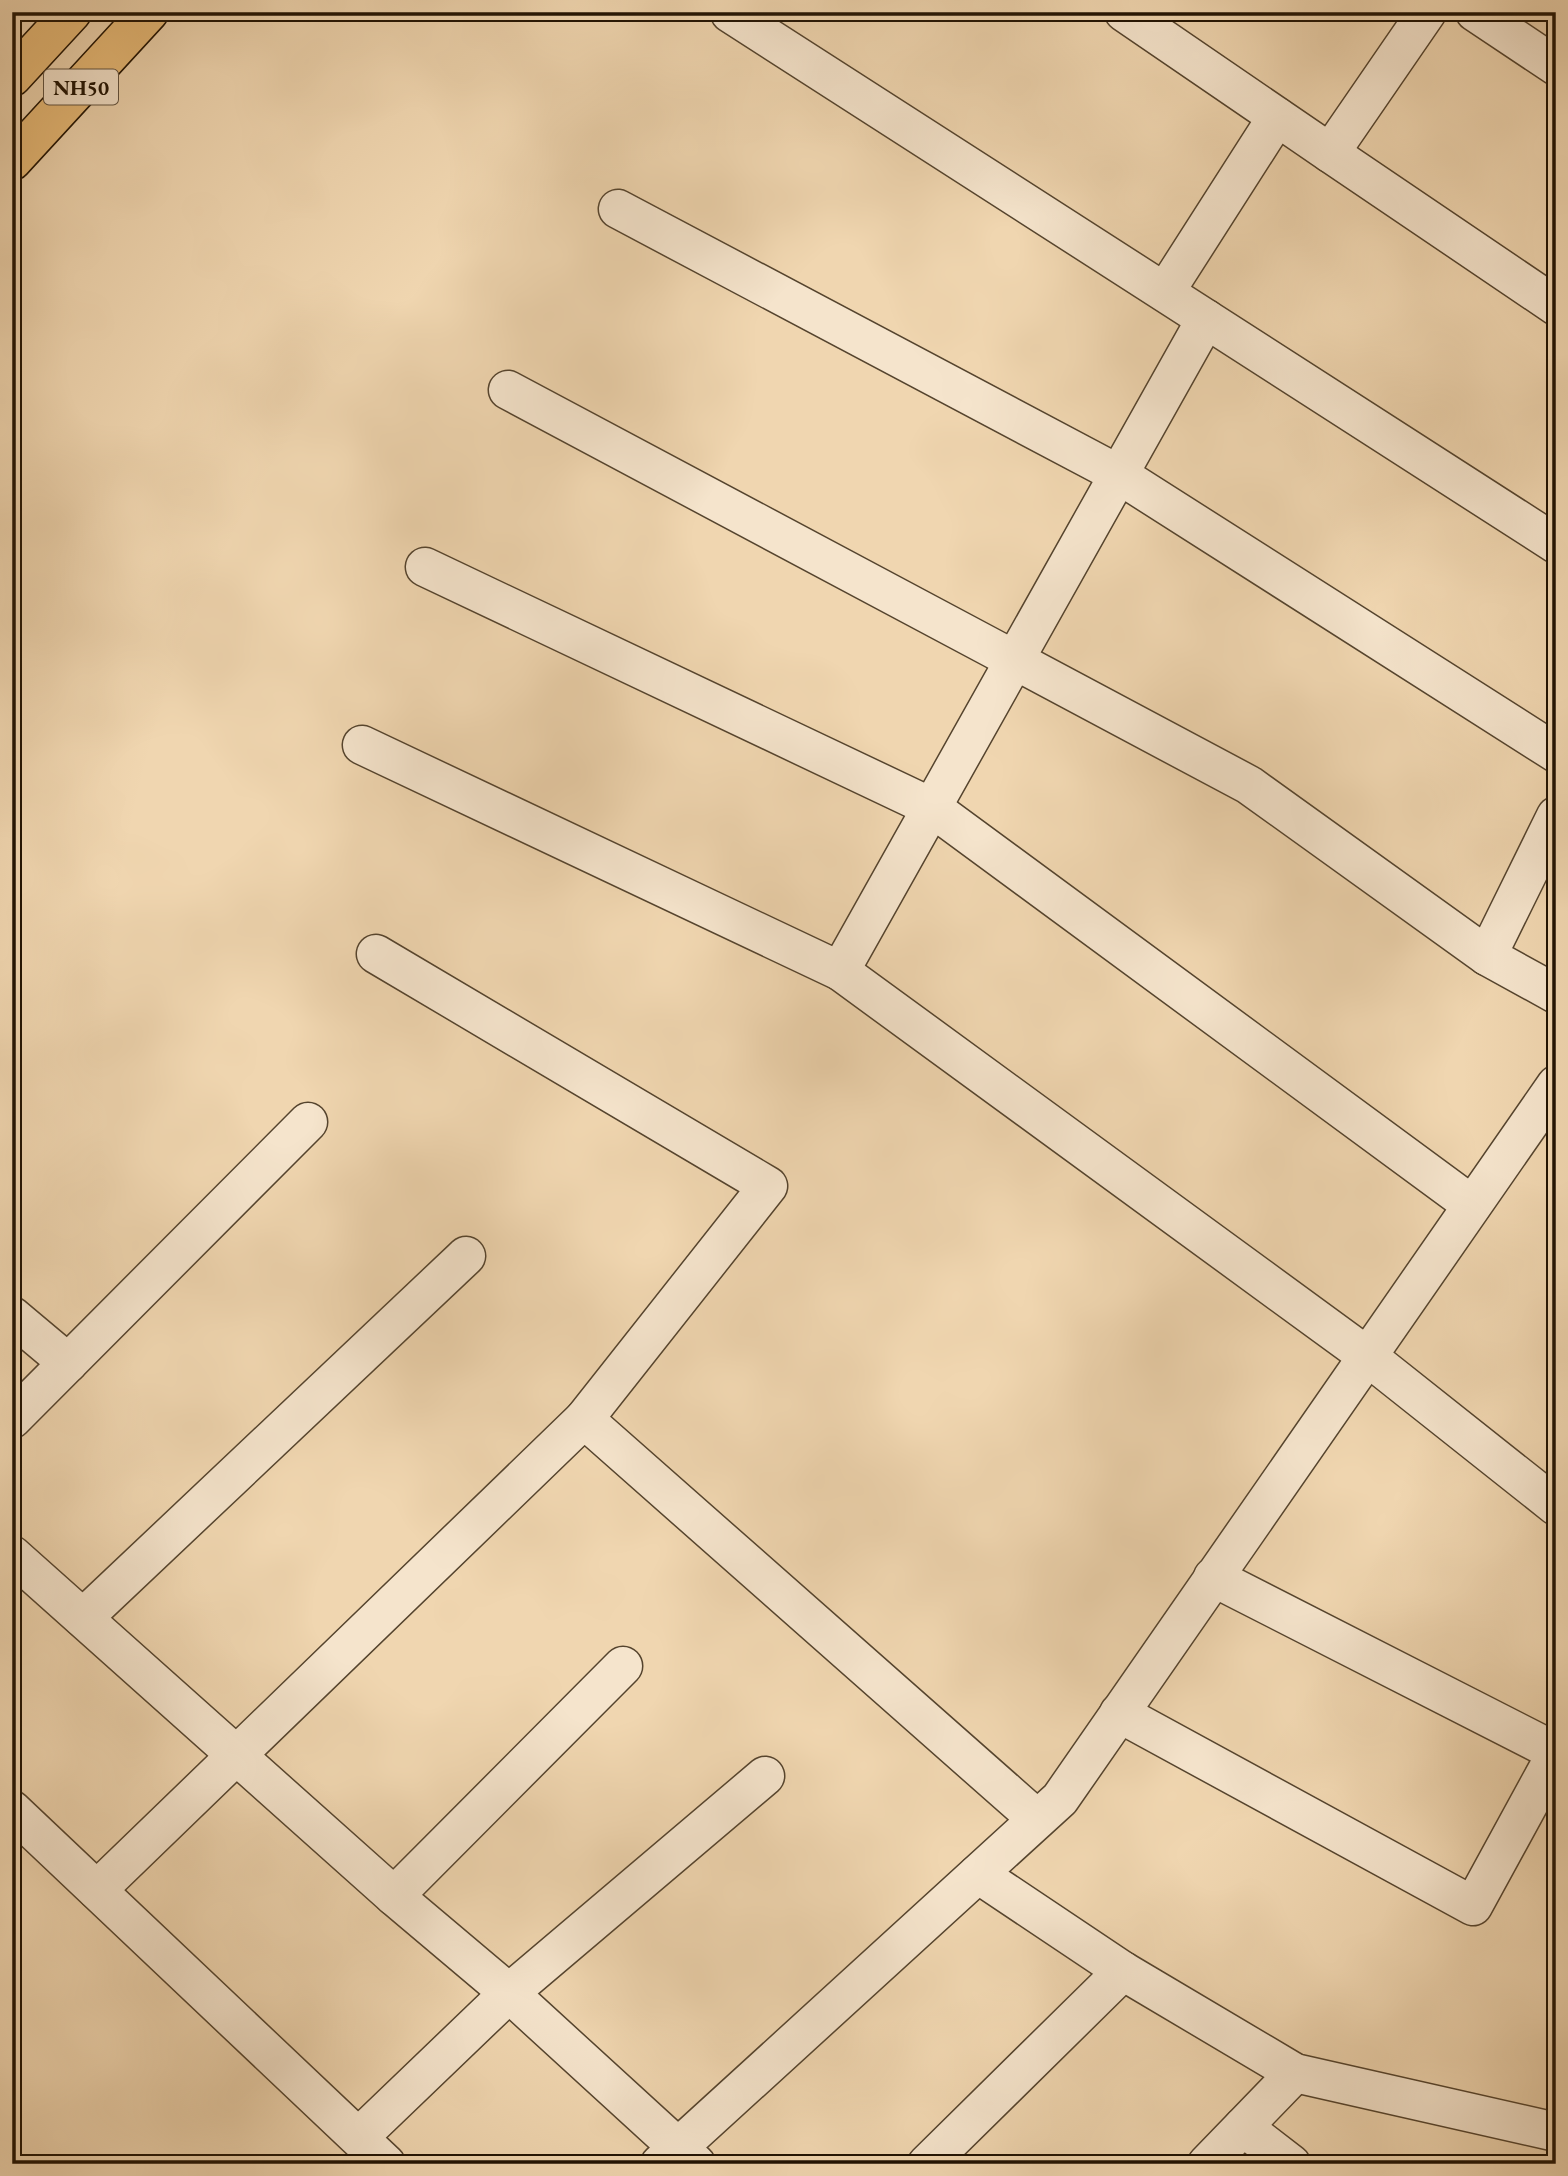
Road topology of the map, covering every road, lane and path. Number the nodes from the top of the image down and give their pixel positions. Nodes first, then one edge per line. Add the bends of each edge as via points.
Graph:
1 (72, 12) edge
2 (149, 12) edge
3 (1124, 12) edge
4 (1427, 12) edge
5 (1475, 12) edge
6 (730, 13) edge
7 (1556, 66) edge
8 (12, 77) edge
9 (1277, 117) junction
10 (1330, 153) junction
11 (12, 161) edge
12 (618, 209) dead end
13 (1165, 292) junction
14 (1556, 306) edge
15 (1206, 319) junction
16 (508, 390) dead end
17 (1118, 474) junction
18 (1556, 544) edge
19 (425, 567) dead end
20 (1013, 660) junction
21 (362, 745) dead end
22 (1556, 753) edge
23 (931, 807) junction
24 (1556, 816) edge
25 (376, 954) dead end
26 (1487, 956) junction
27 (840, 971) junction
28 (1556, 994) edge
29 (1556, 1085) edge
30 (308, 1122) dead end
31 (1472, 1205) junction
32 (466, 1256) dead end
33 (12, 1316) edge
34 (1367, 1356) junction
35 (68, 1363) junction
36 (12, 1419) edge
37 (584, 1419) junction
38 (1556, 1506) edge
39 (12, 1555) edge
40 (1213, 1577) junction
41 (83, 1618) junction
42 (623, 1666) dead end
43 (1119, 1713) junction
44 (1556, 1753) edge
45 (237, 1755) junction
46 (765, 1776) dead end
47 (12, 1810) edge
48 (1037, 1819) junction
49 (978, 1874) junction
50 (97, 1890) junction
51 (394, 1896) junction
52 (1123, 1971) junction
53 (509, 1993) junction
54 (1295, 2073) junction
55 (1243, 2127) junction
56 (1556, 2132) edge
57 (359, 2137) junction
58 (678, 2159) edge
59 (386, 2164) edge
60 (927, 2164) edge
61 (1207, 2164) edge
62 (1291, 2164) edge

1 - 8 highway, NH50
2 - 11 highway, NH50
3 - 9 street
4 - 10 street
5 - 7 street
6 - 13 street
9 - 10 street
9 - 13 street
10 - 14 street
12 - 17 street
13 - 15 street
15 - 17 street
15 - 18 street
16 - 20 street
17 - 20 street
17 - 22 street
19 - 23 street
20 - 23 street
20 - 26 street via 1249,785
21 - 27 street
23 - 27 street
23 - 31 street
24 - 26 street
25 - 37 street via 768,1186
26 - 28 street
27 - 34 street
29 - 31 street
30 - 35 street
31 - 34 street
32 - 41 street
33 - 35 street
34 - 38 street
34 - 40 street
35 - 36 street
37 - 45 street
37 - 48 street
39 - 41 street
40 - 43 street
40 - 44 street
41 - 45 street
42 - 51 street
43 - 44 street via 1473,1906
43 - 48 street via 1060,1799
45 - 50 street
45 - 51 street
46 - 53 street
47 - 50 street
48 - 49 street
49 - 52 street
49 - 58 street
50 - 57 street
51 - 53 street
52 - 54 street
52 - 60 street
53 - 57 street
53 - 58 street
54 - 55 street
54 - 56 street
55 - 61 street
55 - 62 street
57 - 59 street

